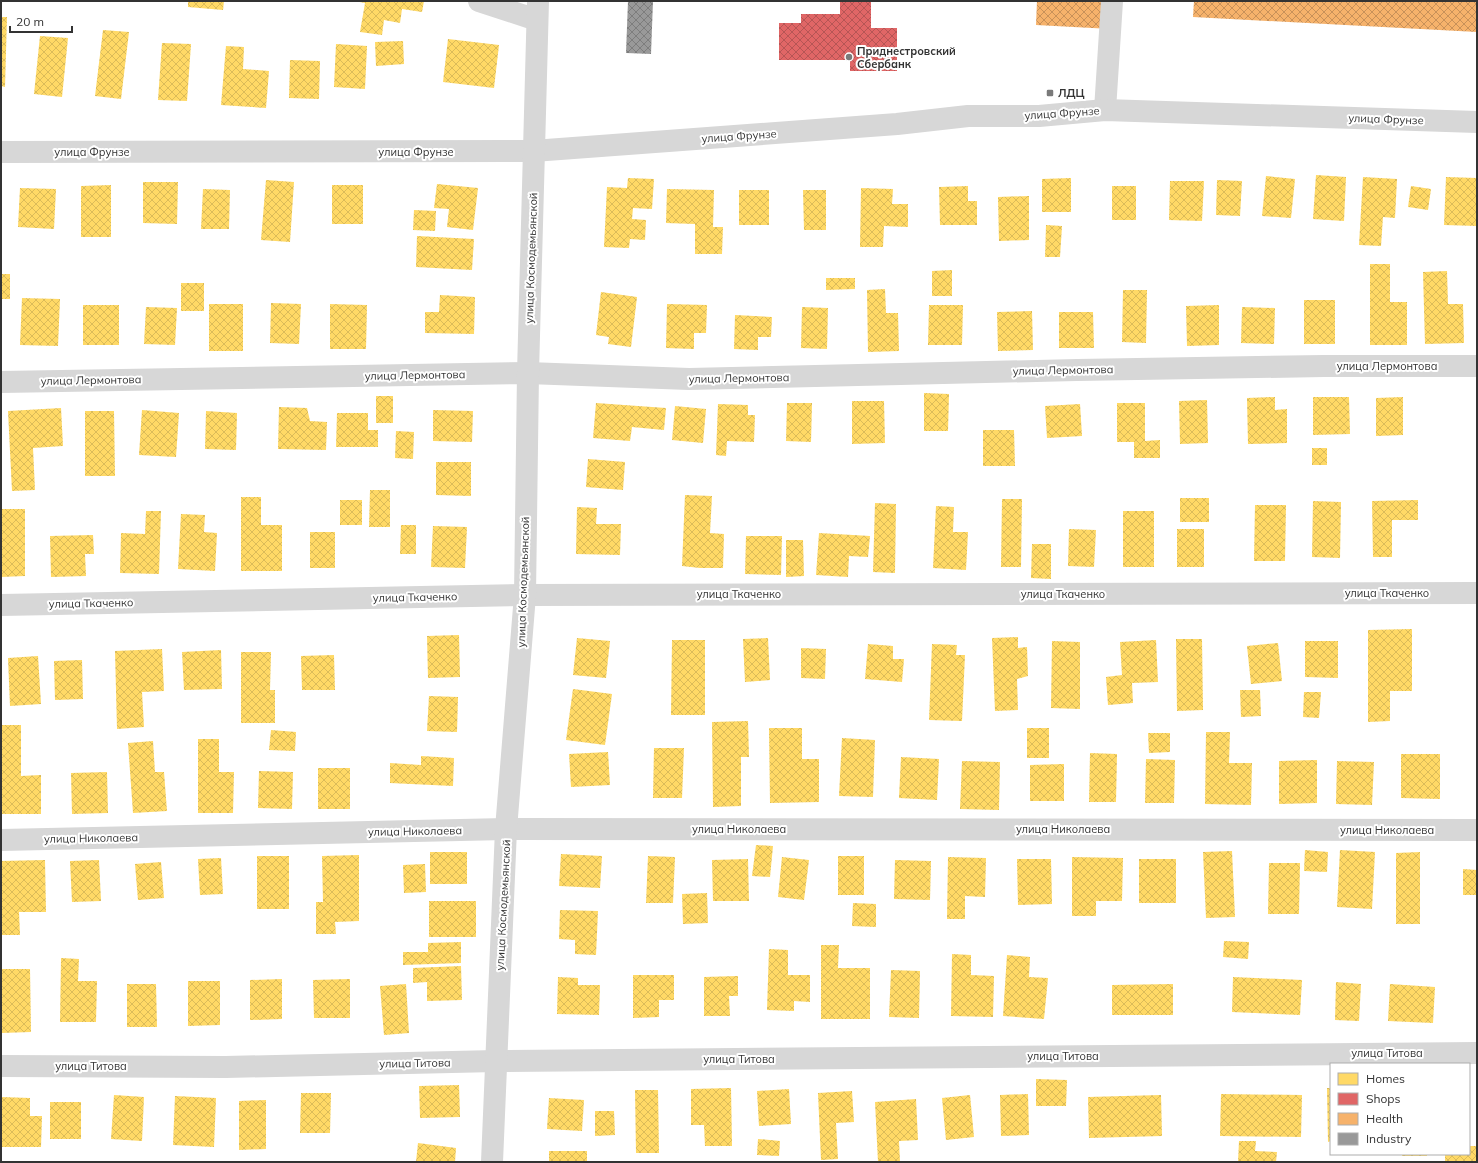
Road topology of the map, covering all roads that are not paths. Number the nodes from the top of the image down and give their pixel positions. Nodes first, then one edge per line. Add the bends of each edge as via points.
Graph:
1 (479, 1) edge
2 (1112, 1) edge
3 (538, 10) edge
4 (1105, 110) junction
5 (1477, 122) edge
6 (533, 151) junction
7 (1, 152) edge
8 (1477, 366) edge
9 (528, 373) junction
10 (1, 382) edge
11 (1477, 593) edge
12 (525, 595) junction
13 (1, 604) edge
14 (506, 828) junction
15 (1477, 830) edge
16 (1, 840) edge
17 (1477, 1053) edge
18 (496, 1061) junction
19 (1, 1066) edge
20 (492, 1162) edge

1 - 3 street
2 - 4 street
3 - 6 street, улица Космодемьянской
4 - 5 street, улица Фрунзе
4 - 6 street, улица Фрунзе via 1039,116 968,116 897,124
6 - 7 street, улица Фрунзе
6 - 9 street, улица Космодемьянской
8 - 9 street, улица Лермонтова via 1077,370 689,379
9 - 10 street, улица Лермонтова
9 - 12 street, улица Космодемьянской
11 - 12 street, улица Ткаченко
12 - 13 street, улица Ткаченко
12 - 14 street, улица Космодемьянской
14 - 15 street, улица Николаева
14 - 16 street, улица Николаева
14 - 18 street, улица Космодемьянской
17 - 18 street, улица Титова
18 - 19 street, улица Титова via 226,1067
18 - 20 street, улица Космодемьянской

